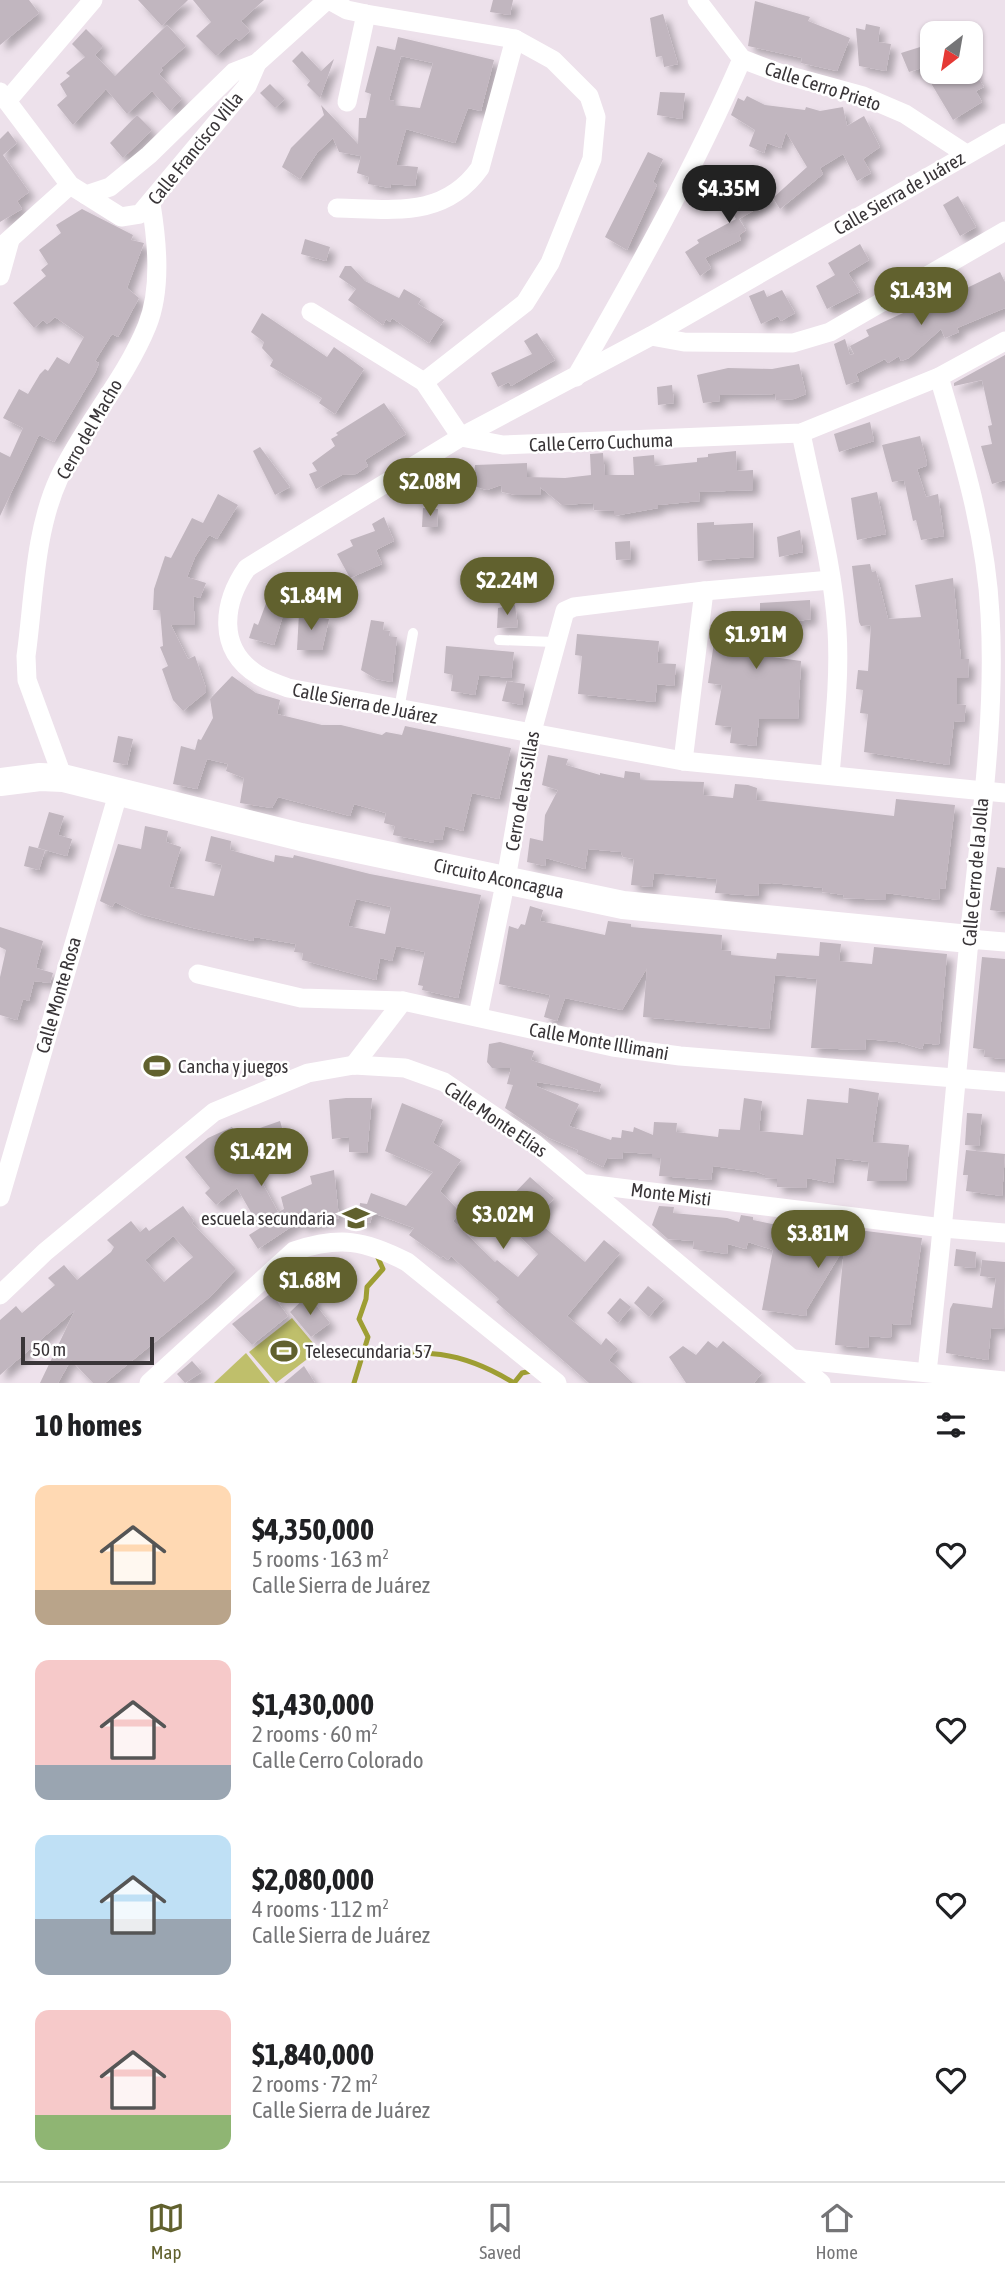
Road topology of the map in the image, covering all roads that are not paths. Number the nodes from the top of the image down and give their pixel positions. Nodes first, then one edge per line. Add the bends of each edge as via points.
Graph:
1 (93, 0) edge
2 (328, 0) edge
3 (697, 0) edge
4 (366, 15) junction
5 (515, 39) junction
6 (742, 59) junction
7 (257, 63) junction
8 (4, 96) edge
9 (347, 102) dead end
10 (1005, 133) edge
11 (967, 154) junction
12 (78, 190) junction
13 (150, 204) junction
14 (337, 208) dead end
15 (1005, 230) edge
16 (5, 244) edge
17 (0, 276) edge
18 (311, 313) dead end
19 (651, 336) junction
20 (1005, 341) edge
21 (939, 377) junction
22 (575, 378) junction
23 (424, 382) junction
24 (801, 433) junction
25 (461, 437) junction
26 (831, 580) junction
27 (704, 590) junction
28 (413, 633) dead end
29 (499, 640) dead end
30 (554, 642) junction
31 (399, 710) junction
32 (531, 735) junction
33 (683, 761) junction
34 (830, 775) junction
35 (64, 778) junction
36 (0, 782) edge
37 (983, 791) junction
38 (1005, 793) edge
39 (118, 794) junction
40 (506, 879) junction
41 (969, 939) junction
42 (1005, 942) edge
43 (198, 974) dead end
44 (403, 1001) junction
45 (478, 1016) junction
46 (354, 1065) junction
47 (957, 1077) junction
48 (1005, 1082) edge
49 (587, 1184) junction
50 (0, 1197) edge
51 (943, 1228) junction
52 (1005, 1233) edge
53 (0, 1295) edge
54 (794, 1359) junction
55 (927, 1372) junction
56 (1005, 1381) edge
57 (149, 1383) edge
58 (557, 1383) edge
59 (821, 1383) edge

1 - 8 street
2 - 4 street
2 - 7 street, Calle Francisco Villa
3 - 6 street, Calle Cerro Prieto
4 - 5 street
4 - 9 street
5 - 14 street via 480,168 467,186 441,202 412,209
5 - 23 street via 553,60 589,96 596,117 592,159 550,263 525,303
6 - 11 street, Calle Cerro Prieto via 863,96 905,114
6 - 22 street via 661,229
7 - 12 street, Calle Francisco Villa via 234,72 110,187
7 - 13 street, Calle Francisco Villa via 247,86
8 - 12 street
10 - 11 street, Calle Sierra de Juárez
11 - 19 street, Calle Sierra de Juárez
12 - 13 street, Calle Francisco Villa via 121,217 141,214
12 - 16 street, Calle Francisco Villa
13 - 35 street, Cerro del Macho via 156,232 156,278 149,323 59,478 45,516 26,656 27,680
15 - 19 street via 830,331 793,343 684,342
16 - 17 street
18 - 23 street
19 - 22 street, Calle Sierra de Juárez
20 - 21 street, Calle Cerro Cuchuma
21 - 24 street, Calle Cerro Cuchuma
21 - 37 street, Calle Cerro de la Jolla via 966,469 990,614
22 - 25 street, Calle Sierra de Juárez
23 - 25 street
24 - 25 street, Calle Cerro Cuchuma via 530,446
24 - 26 street
25 - 31 street, Calle Sierra de Juárez via 247,568 233,587 226,613 238,654 256,674 288,688
26 - 27 street
26 - 34 street via 837,695
27 - 30 street, Cerro de las Sillas via 574,607 565,611
27 - 33 street
28 - 31 lane
29 - 30 lane
30 - 32 street, Cerro de las Sillas
31 - 32 street, Calle Sierra de Juárez
32 - 33 street, Calle Sierra de Juárez
32 - 40 street, Cerro de las Sillas
33 - 34 street, Calle Sierra de Juárez
34 - 37 street, Calle Sierra de Juárez
35 - 36 street, Circuito Aconcagua
35 - 39 street, Circuito Aconcagua
37 - 38 street, Calle Sierra de Juárez
37 - 41 street, Calle Cerro de la Jolla
39 - 40 street, Circuito Aconcagua
39 - 50 street, Calle Monte Rosa
40 - 41 street, Circuito Aconcagua via 623,905
40 - 45 street, Cerro de las Sillas
41 - 42 street, Circuito Aconcagua
41 - 47 street, Calle Cerro de la Jolla
43 - 44 street, Calle Monte Illimani via 301,998
44 - 45 street, Calle Monte Illimani
44 - 46 street
45 - 47 street, Calle Monte Illimani via 555,1037 680,1056
46 - 49 street, Calle Monte Elías via 405,1068 444,1082 484,1106
46 - 53 street, Calle Monte Elías via 309,1073 214,1112
47 - 48 street, Calle Monte Illimani
47 - 51 street, Calle Cerro de la Jolla
49 - 51 street, Monte Misti
49 - 54 street, Calle Monte Elías
51 - 52 street, Monte Misti
51 - 55 street, Calle Cerro de la Jolla
54 - 55 street
54 - 59 street, Calle Monte Elías
55 - 56 street
57 - 58 street via 294,1251 323,1242 348,1241 379,1248 407,1262

